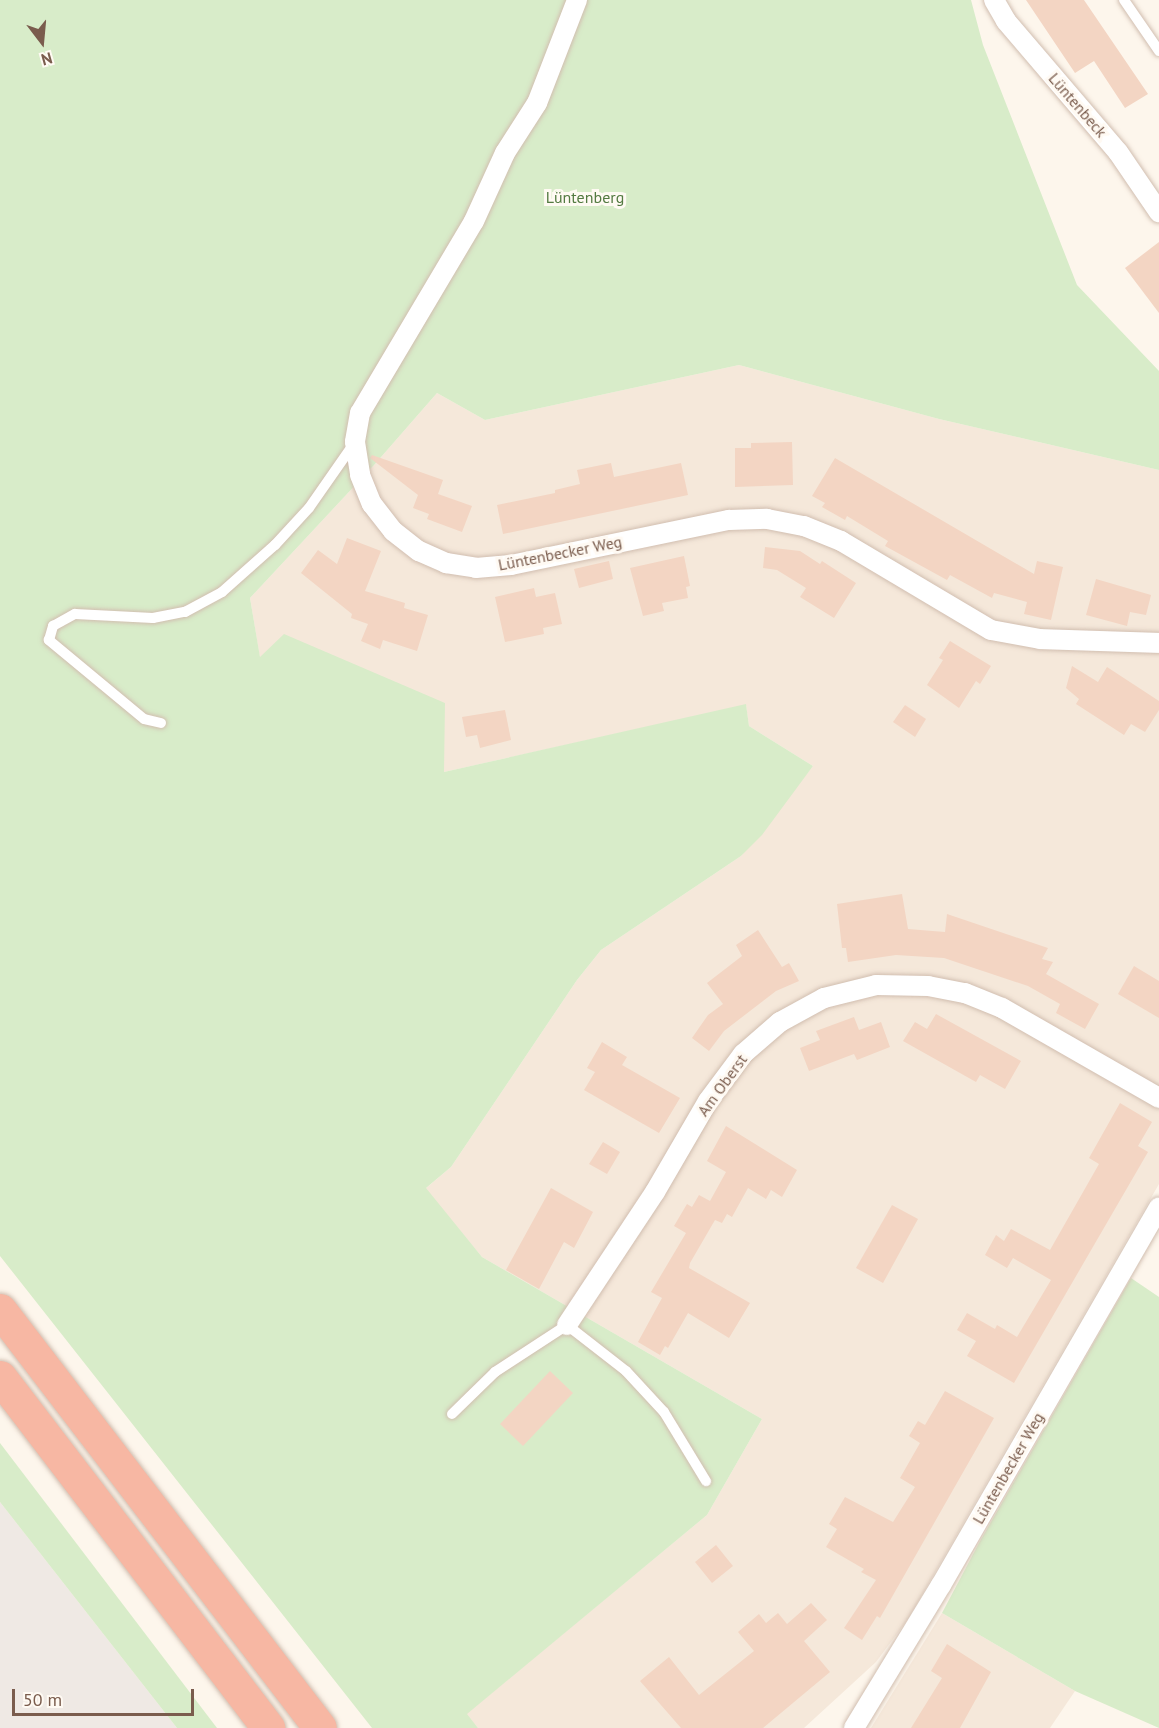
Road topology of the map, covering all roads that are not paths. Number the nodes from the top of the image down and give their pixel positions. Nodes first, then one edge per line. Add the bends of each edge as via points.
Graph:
1 (578, 0) edge
2 (994, 0) edge
3 (1124, 0) edge
4 (1159, 51) edge
5 (1159, 212) edge
6 (355, 442) junction
7 (1159, 643) edge
8 (161, 723) dead end
9 (1159, 1098) edge
10 (1159, 1207) edge
11 (0, 1310) edge
12 (567, 1325) junction
13 (0, 1377) edge
14 (452, 1414) dead end
15 (706, 1481) dead end
16 (268, 1728) edge
17 (320, 1728) edge
18 (854, 1728) edge

1 - 6 street, Lüntenbecker Weg via 537,103 505,153 474,220 360,414
2 - 5 street, Lüntenbeck via 1006,21 1118,152
3 - 4 lane
6 - 7 street, Lüntenbecker Weg via 360,475 372,504 393,531 419,551 446,563 476,568 511,565 718,522 767,519 804,526 841,542 992,630 1040,639
6 - 8 lane via 309,508 275,545 222,592 185,612 153,618 75,614 53,626 49,640 144,719
9 - 12 street, Am Oberst via 1002,1008 965,993 928,986 876,986 824,998 780,1022 743,1054 708,1101 655,1192
10 - 18 street, Lüntenbecker Weg
11 - 17 highway
12 - 14 lane via 495,1372
12 - 15 lane via 626,1371 664,1412
13 - 16 highway

